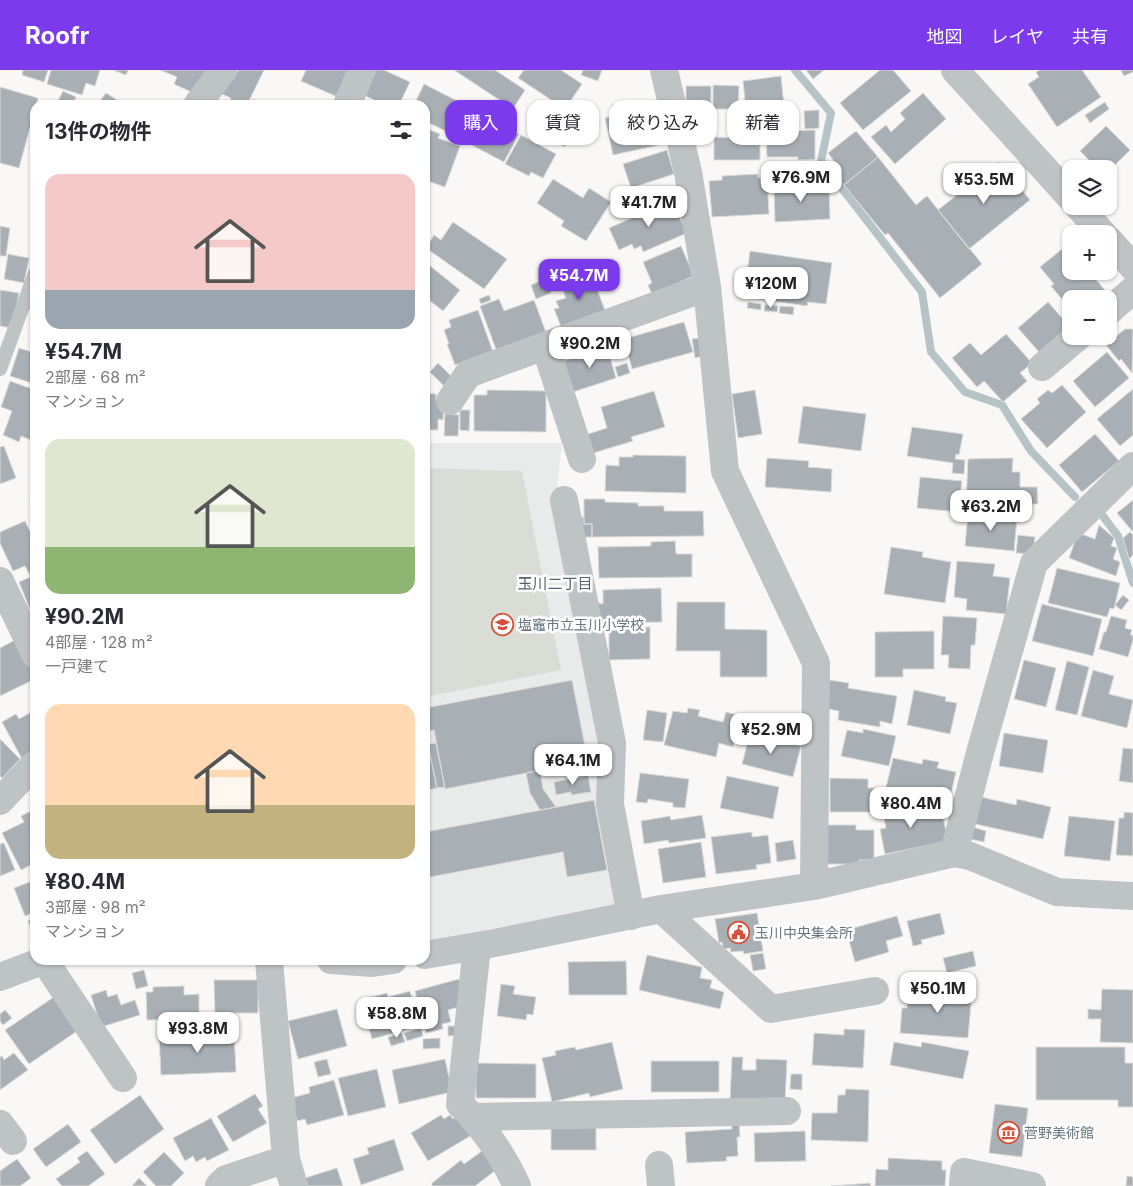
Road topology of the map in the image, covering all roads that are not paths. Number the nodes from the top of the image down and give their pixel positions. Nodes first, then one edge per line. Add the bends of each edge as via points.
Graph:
1 (222, 70) edge
2 (362, 70) edge
3 (664, 70) edge
4 (955, 70) edge
5 (201, 100) edge
6 (349, 100) edge
7 (1062, 188) edge
8 (1086, 215) edge
9 (1095, 225) edge
10 (1117, 249) edge
11 (1133, 267) edge
12 (30, 287) edge
13 (707, 287) junction
14 (1133, 290) edge
15 (1117, 304) edge
16 (1068, 345) edge
17 (546, 346) junction
18 (1042, 367) dead end
19 (0, 369) edge
20 (450, 401) dead end
21 (582, 459) dead end
22 (1133, 466) edge
23 (564, 500) dead end
24 (0, 580) edge
25 (30, 643) edge
26 (30, 769) edge
27 (1, 798) edge
28 (954, 854) junction
29 (814, 886) junction
30 (1133, 896) edge
31 (661, 910) junction
32 (631, 916) junction
33 (477, 947) junction
34 (430, 954) edge
35 (31, 965) edge
36 (47, 965) edge
37 (269, 965) edge
38 (0, 977) edge
39 (875, 991) dead end
40 (123, 1078) dead end
41 (787, 1111) dead end
42 (474, 1118) junction
43 (286, 1159) junction
44 (219, 1186) edge
45 (294, 1186) edge
46 (517, 1186) edge
47 (963, 1186) edge
48 (1032, 1186) edge

1 - 5 street
2 - 6 street
3 - 13 street via 688,172
4 - 7 street
8 - 9 street
10 - 11 street
12 - 19 lane
13 - 17 street
13 - 29 street via 726,471 816,663
14 - 15 street
16 - 18 street
17 - 20 street via 468,374
17 - 21 street
22 - 28 street via 1034,563
23 - 32 street via 612,743 610,804
24 - 25 street
26 - 27 street
28 - 29 street
28 - 30 street via 970,856 1057,892
29 - 31 street
31 - 32 street
31 - 39 street via 771,1009
32 - 33 street
33 - 34 street
33 - 42 street via 460,1104
35 - 38 street
36 - 40 street
37 - 43 street
41 - 42 street
42 - 46 street via 506,1161
43 - 44 street via 226,1179
43 - 45 street
47 - 48 street via 964,1172

